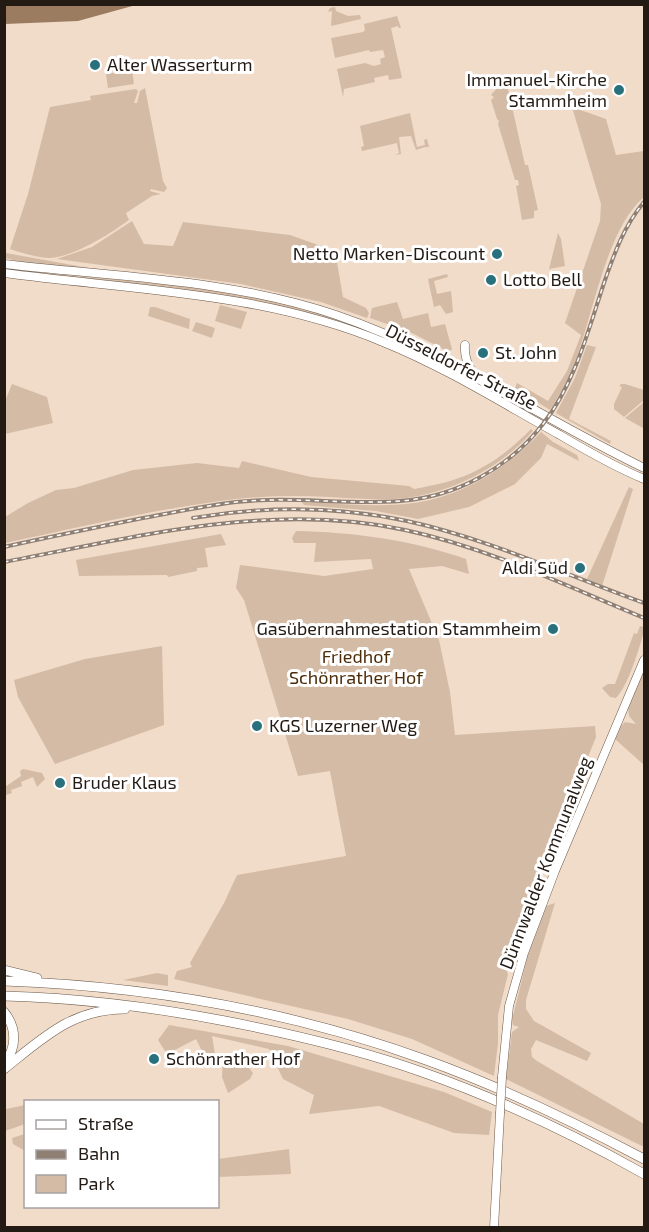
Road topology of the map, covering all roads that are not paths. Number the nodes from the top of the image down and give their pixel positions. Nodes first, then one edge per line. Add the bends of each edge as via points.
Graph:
1 (4, 264) edge
2 (4, 273) edge
3 (465, 345) dead end
4 (474, 376) junction
5 (645, 468) edge
6 (645, 479) edge
7 (645, 660) edge
8 (4, 969) edge
9 (4, 981) edge
10 (57, 983) junction
11 (4, 996) edge
12 (154, 1009) junction
13 (4, 1012) edge
14 (4, 1064) edge
15 (4, 1069) edge
16 (645, 1160) edge
17 (645, 1174) edge
18 (494, 1227) edge

1 - 4 main road, Düsseldorfer Straße via 187,284 302,305 389,335
2 - 6 main road, Düsseldorfer Straße via 219,298 331,323 438,367
3 - 4 main road via 464,355
4 - 5 main road, Düsseldorfer Straße
7 - 18 main road, Dünnwalder Kommunalweg, bridge via 555,871 509,1006
8 - 10 highway
9 - 10 highway
10 - 16 highway via 189,999 333,1031 488,1084
11 - 12 highway via 78,999
12 - 15 highway via 103,1010 71,1021
12 - 17 highway via 319,1041 420,1071 524,1113
13 - 14 highway via 12,1023 14,1038 12,1052

